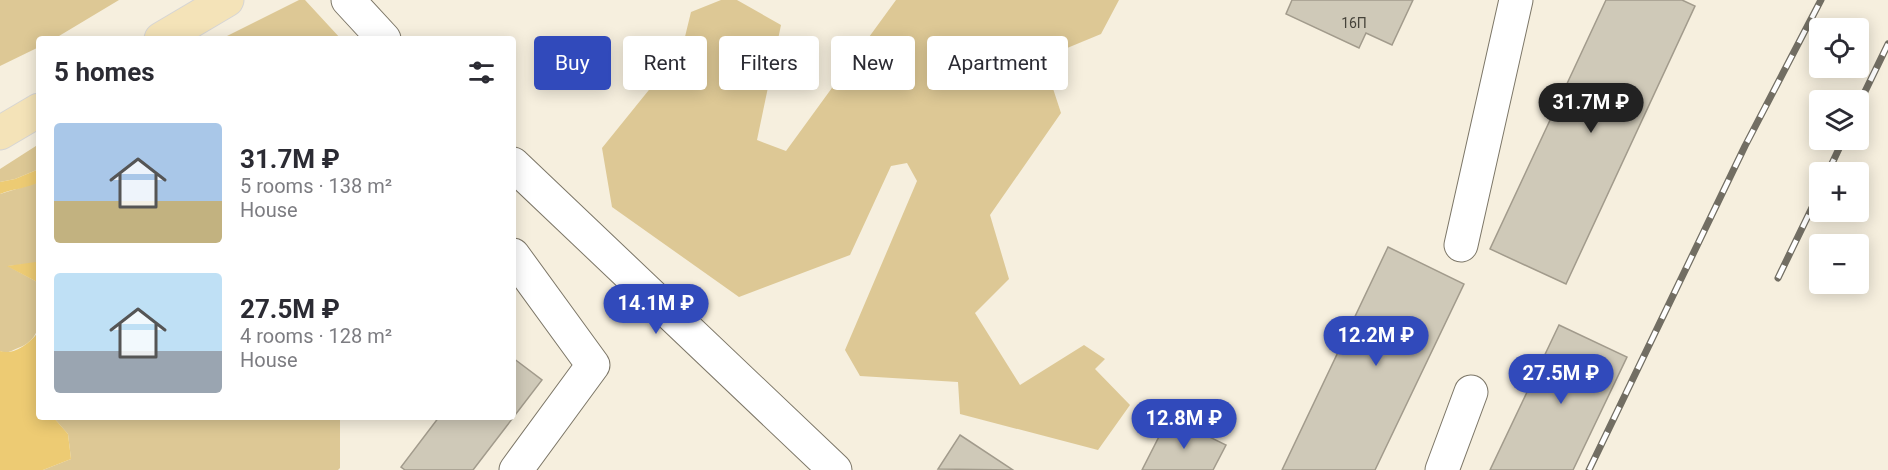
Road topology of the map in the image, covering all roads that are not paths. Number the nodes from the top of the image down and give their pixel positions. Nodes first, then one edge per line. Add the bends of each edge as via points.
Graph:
1 (227, 0) edge
2 (1516, 0) edge
3 (362, 4) edge
4 (166, 36) edge
5 (382, 36) edge
6 (36, 112) edge
7 (0, 133) edge
8 (516, 167) edge
9 (1461, 245) dead end
10 (516, 259) edge
11 (1471, 392) dead end
12 (516, 470) edge
13 (835, 470) edge
14 (1442, 470) edge

1 - 4 main road
2 - 9 street
3 - 5 street
6 - 7 main road
8 - 13 street
10 - 12 street via 593,365
11 - 14 street

